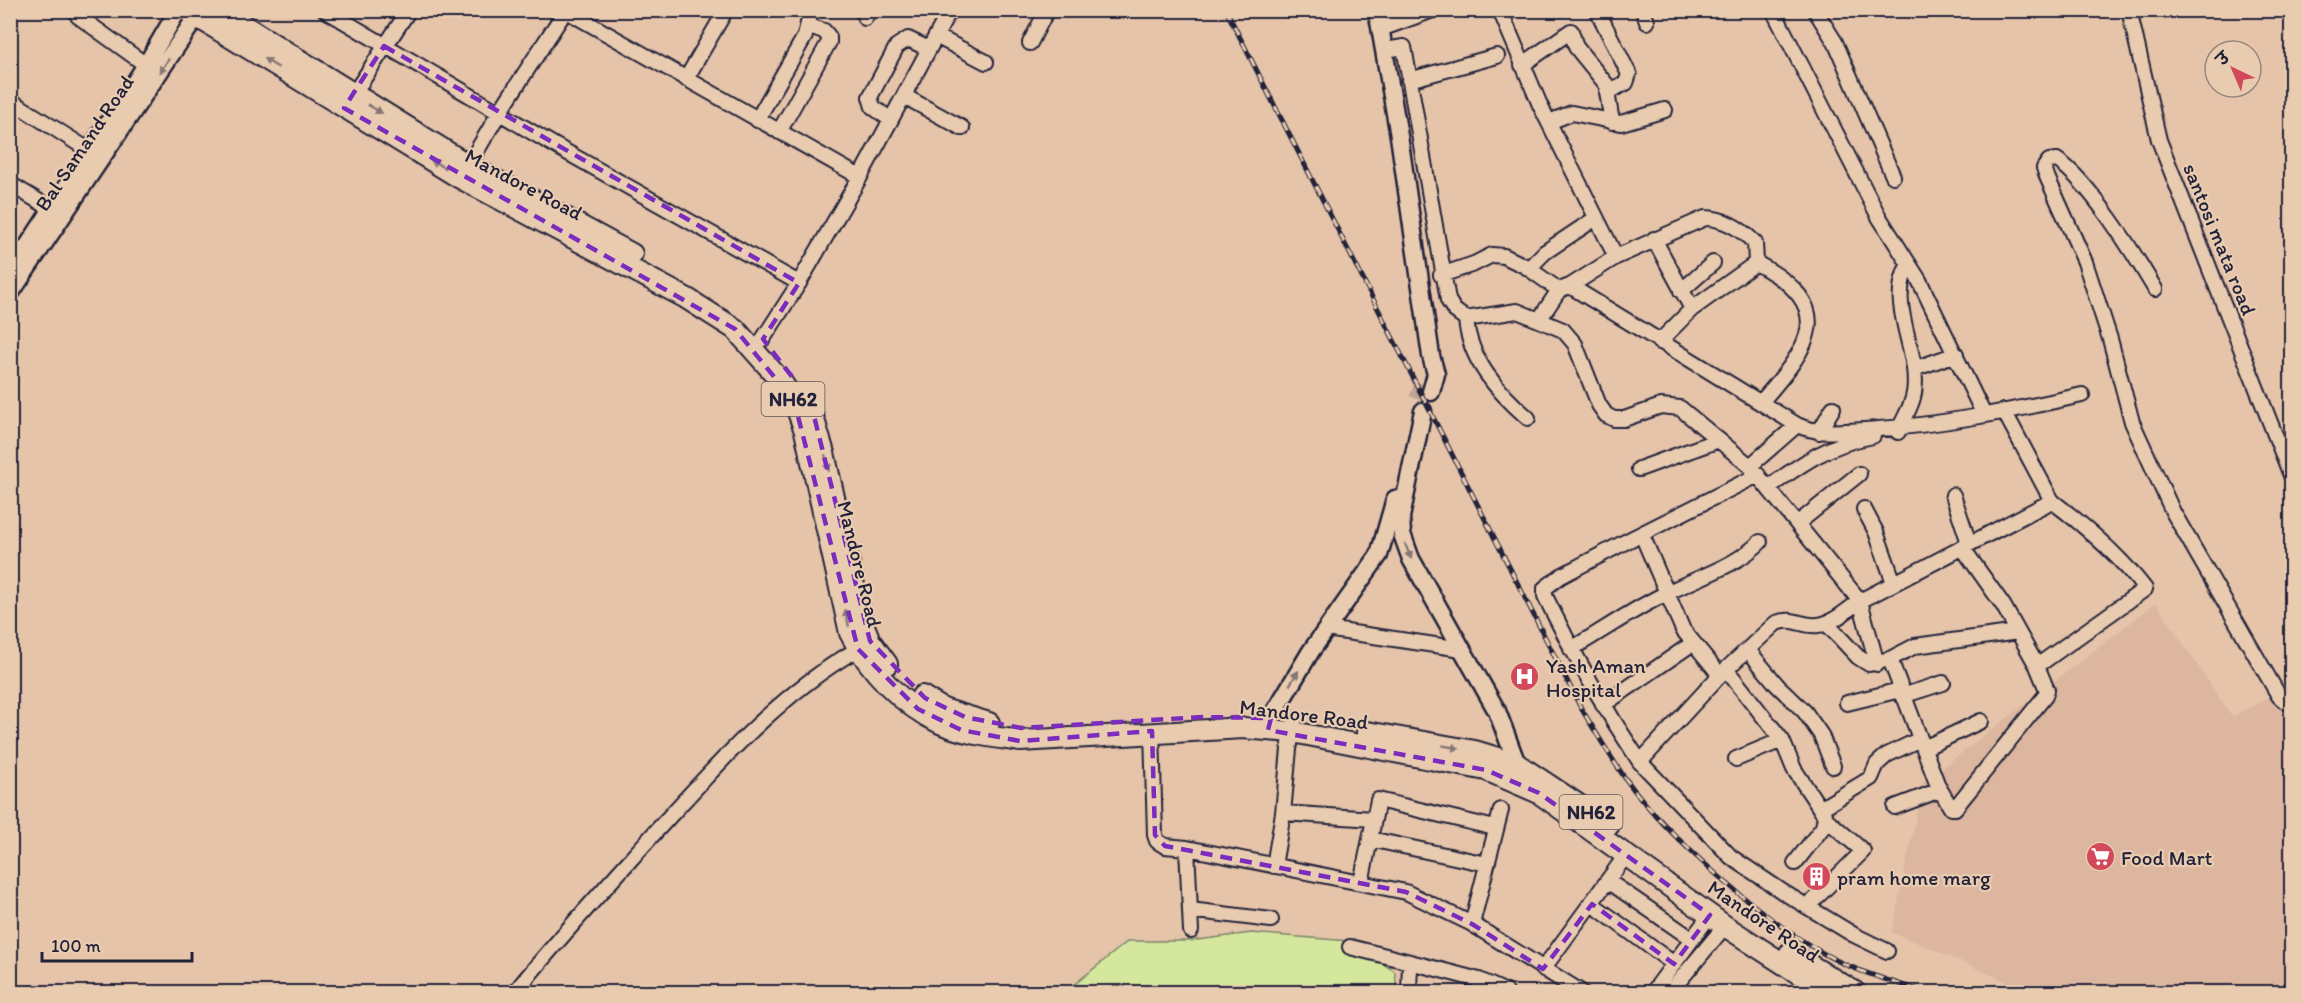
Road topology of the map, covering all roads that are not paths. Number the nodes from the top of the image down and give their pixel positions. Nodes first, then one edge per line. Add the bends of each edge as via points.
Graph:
1 (178, 10) edge
2 (219, 10) edge
3 (325, 10) edge
4 (409, 10) edge
5 (726, 10) edge
6 (811, 10) edge
7 (950, 10) edge
8 (1047, 10) edge
9 (1377, 10) edge
10 (1433, 10) edge
11 (1500, 10) edge
12 (1597, 10) edge
13 (1773, 10) edge
14 (1815, 10) edge
15 (2129, 10) edge
16 (565, 11) edge
17 (195, 13) edge
18 (78, 16) dead end
19 (809, 26) junction
20 (1381, 29) junction
21 (936, 36) junction
22 (1030, 43) dead end
23 (384, 46) junction
24 (929, 50) junction
25 (1385, 50) junction
26 (1497, 56) dead end
27 (986, 62) dead end
28 (146, 65) junction
29 (1522, 65) junction
30 (686, 79) junction
31 (1409, 80) junction
32 (1610, 89) junction
33 (904, 96) junction
34 (13, 102) dead end
35 (348, 102) junction
36 (1665, 110) dead end
37 (499, 113) junction
38 (757, 120) junction
39 (891, 120) junction
40 (1549, 122) junction
41 (1612, 122) junction
42 (962, 128) dead end
43 (779, 132) junction
44 (90, 151) junction
45 (464, 172) junction
46 (1893, 176) dead end
47 (860, 177) junction
48 (10, 184) edge
49 (57, 213) junction
50 (1596, 218) junction
51 (1654, 239) junction
52 (1616, 257) junction
53 (1713, 263) dead end
54 (1756, 263) junction
55 (1909, 264) junction
56 (1529, 268) junction
57 (10, 273) edge
58 (1441, 275) junction
59 (799, 283) junction
60 (1564, 288) junction
61 (2155, 289) dead end
62 (1681, 291) junction
63 (10, 294) edge
64 (1692, 309) junction
65 (1466, 320) junction
66 (1539, 320) junction
67 (763, 339) junction
68 (1659, 342) junction
69 (1956, 354) junction
70 (1914, 369) junction
71 (2082, 395) dead end
72 (1424, 396) junction
73 (1761, 402) junction
74 (1833, 408) dead end
75 (2004, 411) junction
76 (1984, 415) junction
77 (1528, 418) dead end
78 (1797, 425) junction
79 (1900, 427) junction
80 (1819, 432) junction
81 (1719, 440) junction
82 (1639, 469) dead end
83 (1754, 471) junction
84 (1859, 474) dead end
85 (2292, 477) edge
86 (1768, 487) junction
87 (1953, 495) dead end
88 (2052, 501) junction
89 (1864, 509) dead end
90 (1798, 523) junction
91 (1642, 535) junction
92 (1760, 542) dead end
93 (1966, 545) junction
94 (1894, 583) junction
95 (1667, 592) junction
96 (1860, 601) junction
97 (1827, 624) junction
98 (1326, 629) junction
99 (2018, 632) junction
100 (1693, 643) junction
101 (858, 649) junction
102 (1462, 649) junction
103 (1571, 650) junction
104 (1748, 650) junction
105 (1883, 662) junction
106 (2037, 666) junction
107 (1723, 672) junction
108 (1944, 683) dead end
109 (1901, 693) junction
110 (2292, 700) edge
111 (1846, 703) dead end
112 (1603, 705) junction
113 (1980, 721) dead end
114 (1269, 724) junction
115 (1294, 726) junction
116 (1152, 731) junction
117 (1782, 740) junction
118 (1922, 744) junction
119 (1736, 759) dead end
120 (1640, 762) junction
121 (1517, 764) junction
122 (1833, 766) dead end
123 (1940, 790) junction
124 (1895, 807) dead end
125 (1501, 810) dead end
126 (1283, 813) junction
127 (1823, 813) junction
128 (1374, 819) junction
129 (1495, 828) junction
130 (1370, 839) junction
131 (1187, 848) junction
132 (1627, 854) junction
133 (1795, 863) dead end
134 (1487, 864) junction
135 (1274, 866) junction
136 (1608, 881) junction
137 (1361, 883) junction
138 (1592, 904) junction
139 (1807, 907) junction
140 (1191, 910) junction
141 (1271, 920) dead end
142 (1718, 920) junction
143 (1472, 924) junction
144 (1191, 931) dead end
145 (1692, 939) junction
146 (1350, 947) dead end
147 (1887, 951) dead end
148 (1410, 962) junction
149 (1674, 964) junction
150 (1543, 969) junction
151 (1804, 987) edge
152 (1675, 991) edge
153 (515, 993) edge
154 (1409, 993) edge
155 (1506, 993) edge
156 (1581, 993) edge
157 (1653, 993) edge
158 (1827, 993) edge
159 (1855, 993) edge

1 - 28 main road, Bal Samand Road
2 - 35 highway, Mandore Road / NH62
3 - 23 street
4 - 23 street
5 - 30 street
6 - 19 street
7 - 21 street
8 - 22 street
9 - 20 main road
10 - 20 street
11 - 29 street
12 - 32 street via 1629,74 1626,83
13 - 55 street via 1879,217
14 - 46 street via 1835,42
15 - 85 street, santosi mata road via 2158,140
16 - 30 street
16 - 37 street
35 -> 17 highway, Mandore Road / NH62
17 -> 49 main road, Bal Samand Road
18 - 28 street
19 - 38 street
19 - 43 street via 824,31 829,42
20 - 25 main road
21 - 24 street
21 - 27 street
23 - 35 street
23 - 37 street
24 - 33 street
24 - 39 street via 908,39 897,46 870,97 873,107
25 - 31 street via 1404,47
25 - 72 main road via 1431,356
26 - 31 street
28 - 44 main road, Bal Samand Road
29 - 32 street via 1571,31 1576,47
29 - 40 street
30 - 38 street
31 - 58 street
32 - 41 street via 1606,96
33 - 39 street
33 - 42 street
34 - 44 street
35 - 45 highway, Mandore Road / NH62
36 - 41 street
37 - 45 street
37 - 59 street
38 - 43 street
39 - 47 street
40 - 41 street via 1572,112
40 - 50 street
43 - 47 street
44 - 49 main road, Bal Samand Road
45 - 67 highway, Mandore Road / NH62 via 687,284 737,314
101 -> 45 highway, Mandore Road / NH62 via 850,633 805,431 794,401 767,363 735,329 686,298
47 - 59 street
48 - 49 street
49 - 57 main road, Bal Samand Road
49 - 63 main road, Bal Samand Road
50 - 52 street
50 - 56 street via 1545,252
51 - 52 street
51 - 54 street via 1692,222 1713,218 1750,239 1757,249
51 - 62 street
52 - 60 street
53 - 62 street
54 - 64 street
54 - 73 street via 1778,274 1795,290 1810,321 1796,363
55 - 69 street
55 - 70 street via 1900,301
56 - 58 street via 1504,256 1492,255
56 - 60 street
58 - 65 street via 1448,300
59 - 67 street
60 - 66 street
60 - 68 street
61 - 110 street via 2138,259 2085,188 2064,165 2057,160 2049,161 2044,168 2085,262 2136,432 2173,512 2279,696 2285,701
62 - 64 street
64 - 68 street
65 - 66 street via 1517,311
65 - 77 street via 1469,340 1486,375
66 - 81 street via 1563,330 1575,344 1606,415 1614,420 1624,419 1671,405
67 -> 114 highway, Mandore Road / NH62 via 799,386 815,420 870,641 882,659 925,698 965,717 1021,728 1202,717
68 - 73 street
69 - 70 street
69 - 76 street
70 - 79 street via 1914,394
71 - 75 street
72 - 98 main road via 1382,550
72 -> 102 main road via 1401,526 1411,559
73 - 78 street
74 - 80 street
75 - 76 street
75 - 88 street
76 - 79 street
78 - 80 street
78 - 83 street
79 - 80 street
79 - 86 street via 1898,432 1829,447
81 - 82 street
81 - 83 street
83 - 86 street
83 - 91 street
84 - 90 street
86 - 90 street
87 - 93 street
88 - 93 street
88 - 106 street via 2080,523 2145,589
89 - 94 street
90 - 96 street
91 - 95 street
91 - 103 street via 1545,588 1545,596
92 - 95 street via 1713,572
93 - 94 street
93 - 99 street
94 - 96 street
95 - 100 street via 1683,630
95 - 103 street
96 - 97 street
96 - 105 street
97 - 104 street via 1810,625 1785,619
97 - 105 street via 1858,657 1869,664
98 - 102 street
114 -> 98 main road
99 - 105 street via 1915,646
99 - 106 street
100 - 107 street
100 - 112 street
101 - 116 highway, Mandore Road / NH62 via 918,709 961,730 1020,741
101 - 153 street via 831,664 746,737 666,820
102 - 121 main road via 1497,711
103 - 112 street
104 - 107 street
104 - 122 street via 1805,712 1821,735
105 - 109 street
106 - 123 street via 2047,690 2030,716 1955,808 1947,806
107 - 117 street
107 - 120 street
108 - 109 street
109 - 111 street
109 - 118 street
112 - 120 street
113 - 118 street
114 - 115 highway, Mandore Road / NH62
114 - 116 highway, Mandore Road / NH62
115 -> 121 highway, Mandore Road / NH62 via 1475,751
115 - 126 street
115 - 132 highway, Mandore Road / NH62 via 1500,775 1539,793
116 - 131 street via 1156,841
117 - 119 street
117 - 127 street via 1797,775
118 - 123 street
118 - 127 street via 1887,755 1877,764 1871,778
120 - 139 street via 1731,857
121 - 159 highway, Mandore Road / NH62 via 1581,804 1704,897
123 - 124 street
125 - 129 street
126 - 128 street
126 - 135 street
127 - 133 street via 1823,827
127 - 139 street via 1863,851
128 - 129 street via 1378,800
128 - 130 street
129 - 134 street
130 - 134 street
130 - 137 street
131 - 135 street
131 - 140 street
132 - 136 street
132 - 142 highway, Mandore Road / NH62
134 - 143 street
135 - 137 street
136 - 138 street
136 - 145 street
137 - 143 street via 1406,892
138 - 149 street
138 - 150 street
139 - 147 street
140 - 141 street
140 - 144 street
142 - 145 street
142 - 151 highway, Mandore Road / NH62
142 - 152 street
143 - 150 street
145 - 149 street
146 - 148 street
148 - 154 street
148 - 155 street via 1479,980
149 - 157 street
150 - 156 street
151 - 158 highway, Mandore Road / NH62

